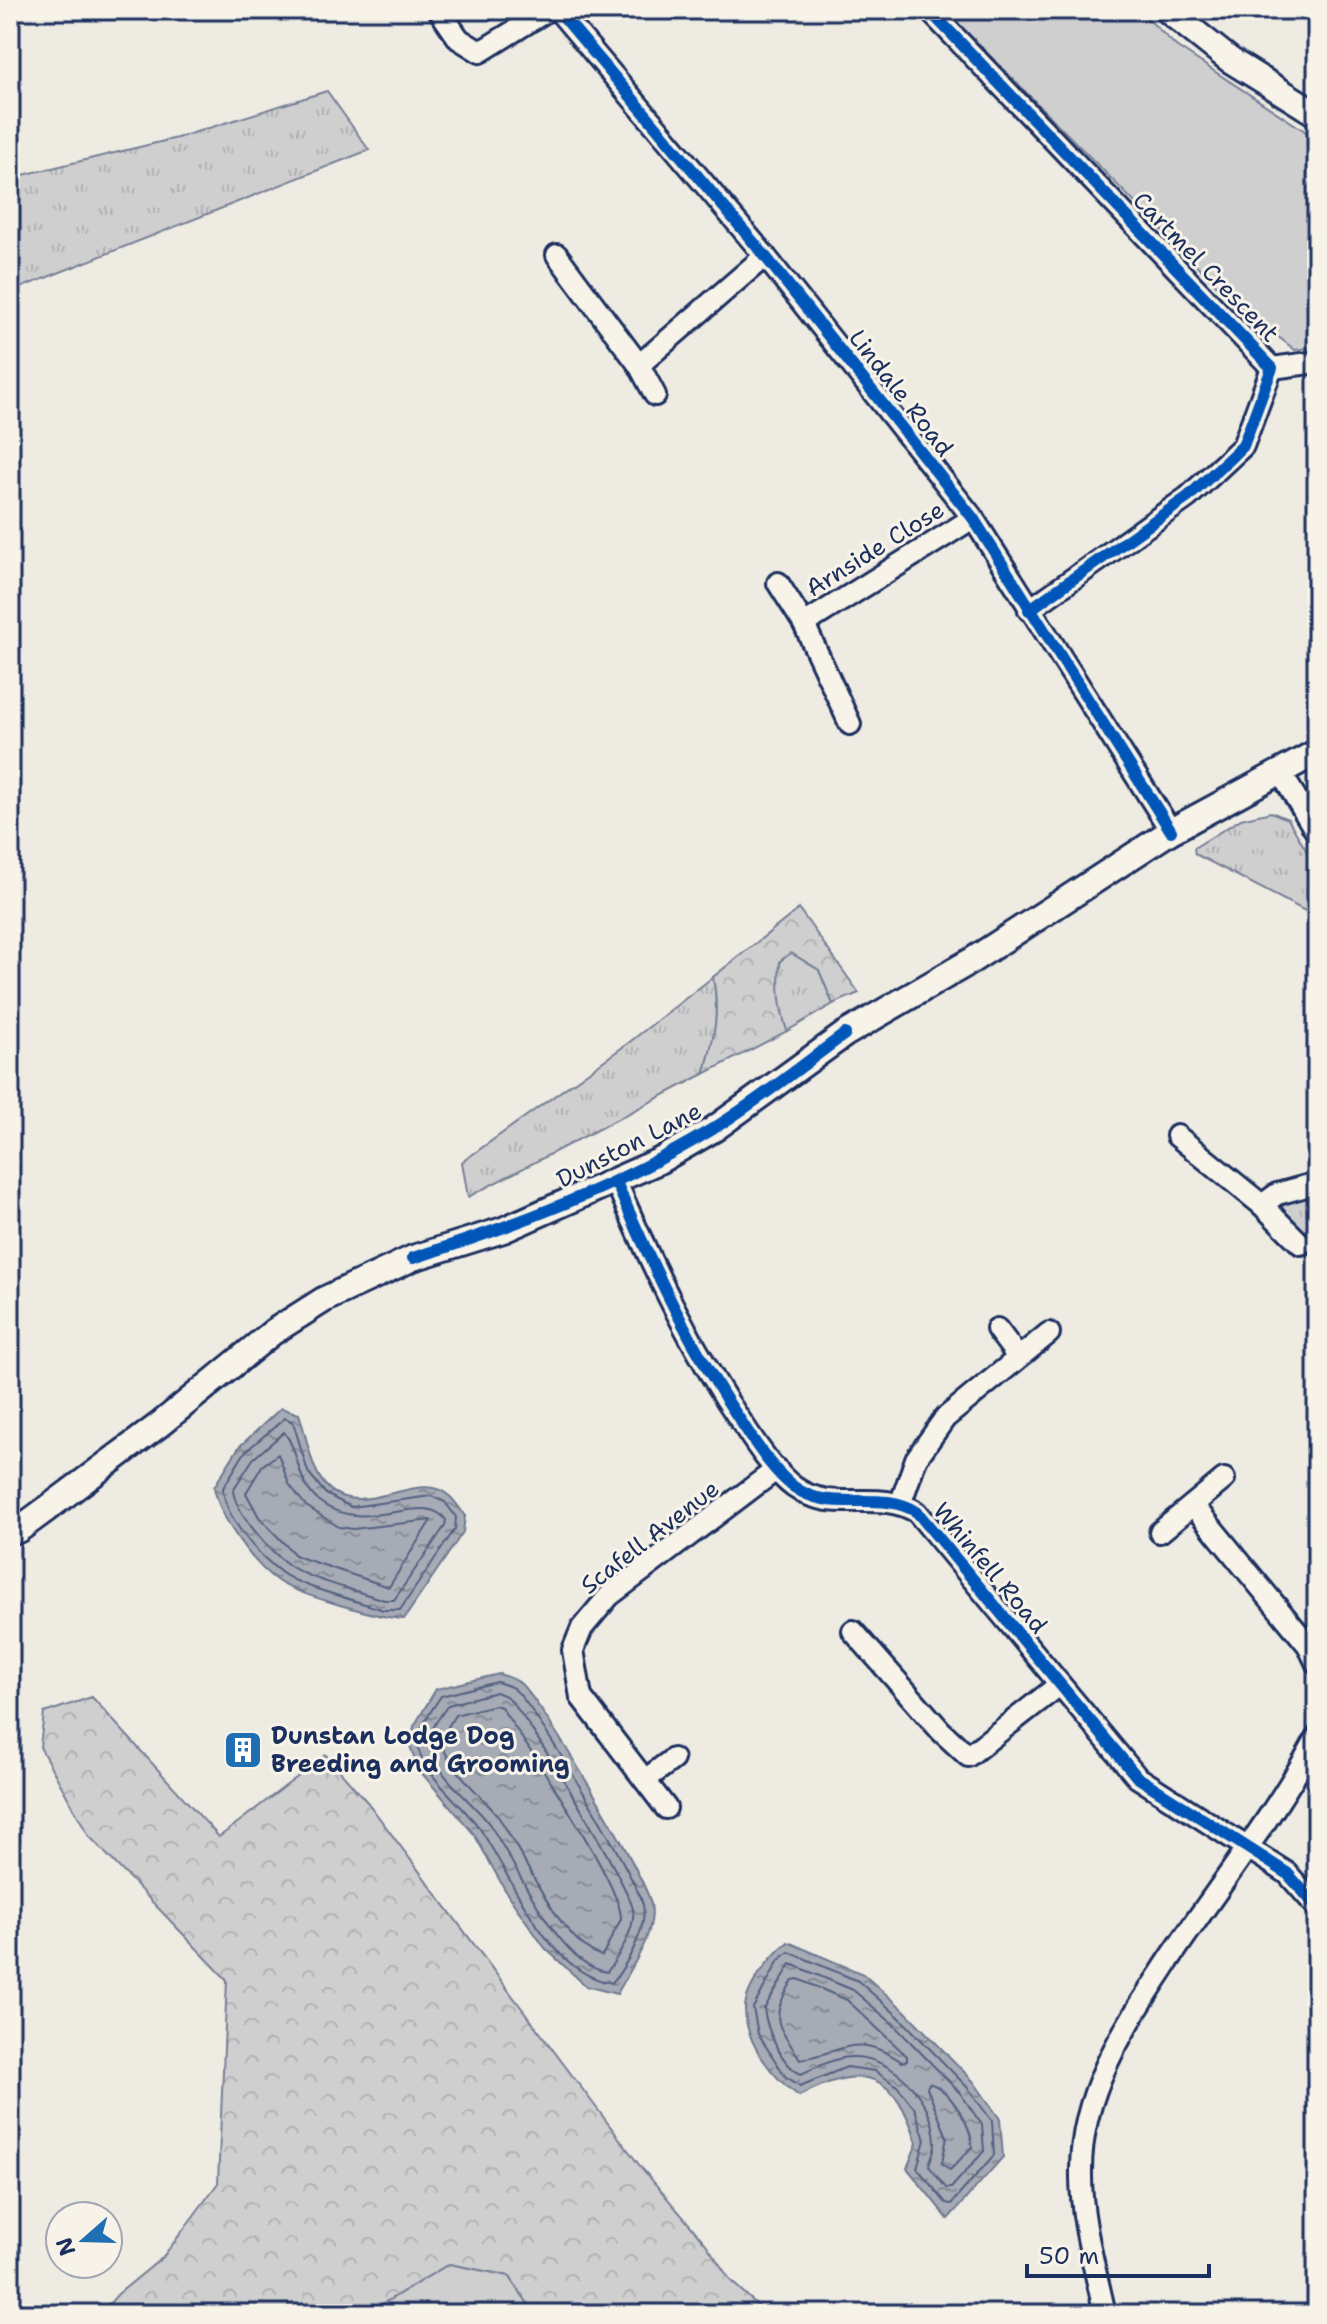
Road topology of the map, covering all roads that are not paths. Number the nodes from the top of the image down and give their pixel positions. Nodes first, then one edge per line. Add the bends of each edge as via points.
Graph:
1 (439, 10) edge
2 (548, 10) edge
3 (558, 10) edge
4 (929, 10) edge
5 (1167, 10) edge
6 (1317, 114) edge
7 (557, 255) dead end
8 (765, 256) junction
9 (1317, 362) edge
10 (639, 365) junction
11 (1272, 368) junction
12 (655, 395) dead end
13 (973, 518) junction
14 (778, 583) dead end
15 (1029, 610) junction
16 (804, 624) junction
17 (850, 724) dead end
18 (1317, 752) edge
19 (1281, 773) junction
20 (1171, 831) junction
21 (1317, 833) edge
22 (1177, 1136) dead end
23 (616, 1182) junction
24 (1317, 1183) edge
25 (1262, 1205) junction
26 (1301, 1244) dead end
27 (997, 1329) dead end
28 (1049, 1333) dead end
29 (1018, 1357) junction
30 (777, 1469) junction
31 (1224, 1479) dead end
32 (901, 1502) junction
33 (1193, 1505) junction
34 (10, 1530) edge
35 (1160, 1532) dead end
36 (853, 1631) dead end
37 (1317, 1664) edge
38 (1058, 1686) junction
39 (1317, 1737) edge
40 (673, 1759) dead end
41 (645, 1780) junction
42 (666, 1808) dead end
43 (1246, 1845) junction
44 (1317, 1907) edge
45 (1105, 2314) edge

1 - 2 street via 459,39 480,52
3 - 8 street, Lindale Road
4 - 11 street, Cartmel Crescent
5 - 6 street via 1230,60
7 - 10 street
8 - 10 street
8 - 13 street, Lindale Road
9 - 11 street
10 - 12 street
11 - 15 street, Cartmel Crescent via 1243,446 1188,497
13 - 15 street, Lindale Road
13 - 16 street, Arnside Close
14 - 16 street, Arnside Close
15 - 20 street, Lindale Road
16 - 17 street, Arnside Close
18 - 19 street, Dunston Lane
19 - 20 street, Dunston Lane
19 - 21 street
20 - 23 street, Dunston Lane via 971,961 845,1034 714,1129
22 - 25 street
23 - 30 street, Whinfell Road via 708,1374
23 - 34 street, Dunston Lane via 503,1230 413,1258 325,1299 273,1332 18,1530
24 - 25 street via 1277,1194
25 - 26 street
27 - 29 street
28 - 29 street
29 - 32 street via 930,1435
30 - 32 street, Whinfell Road via 793,1487 815,1498
30 - 41 street, Scafell Avenue via 609,1596 582,1628 573,1650 581,1697
31 - 33 street
32 - 38 street, Whinfell Road via 927,1522
33 - 35 street
33 - 37 street via 1308,1645
36 - 38 street via 968,1756
38 - 43 street, Whinfell Road via 1137,1777
39 - 43 street
40 - 41 street
41 - 42 street, Scafell Avenue
43 - 44 street, Whinfell Road via 1287,1873
43 - 45 street via 1107,2059 1085,2129 1080,2169 1083,2213

